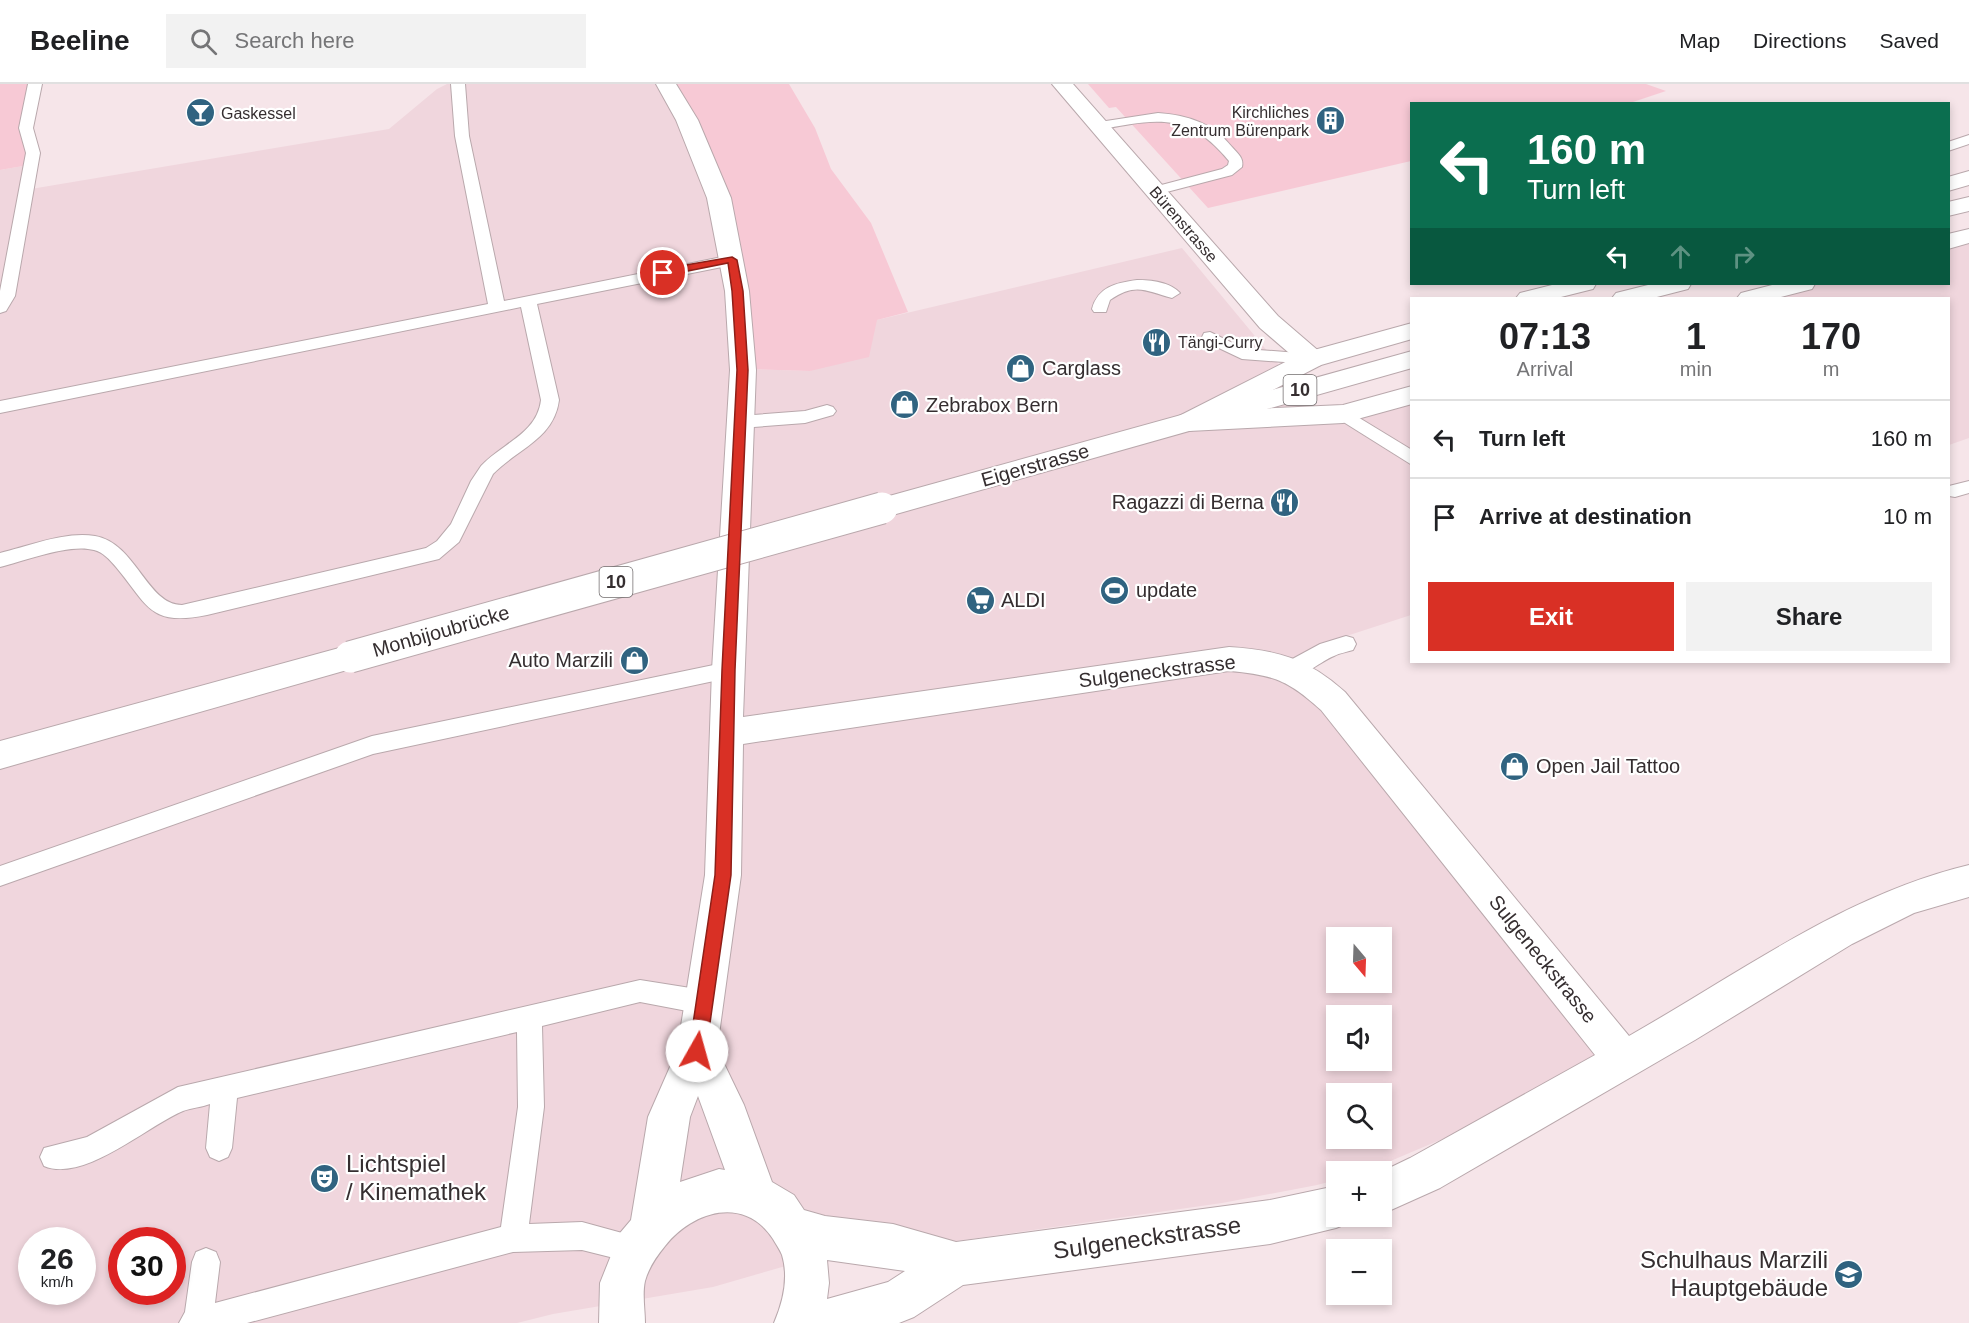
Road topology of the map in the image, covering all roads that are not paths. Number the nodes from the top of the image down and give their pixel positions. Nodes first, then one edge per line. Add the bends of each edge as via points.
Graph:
1 (35, 84) edge
2 (458, 84) edge
3 (666, 84) edge
4 (1062, 84) edge
5 (1098, 126) junction
6 (1969, 139) edge
7 (1950, 146) edge
8 (1969, 178) edge
9 (1950, 183) edge
10 (1155, 191) junction
11 (1969, 204) edge
12 (1950, 209) edge
13 (1969, 236) edge
14 (1950, 241) edge
15 (732, 260) junction
16 (1580, 285) edge
17 (1675, 285) edge
18 (1799, 285) edge
19 (1172, 293) dead end
20 (1533, 297) edge
21 (1629, 297) edge
22 (1754, 297) edge
23 (528, 301) junction
24 (497, 307) junction
25 (0, 308) edge
26 (1100, 309) dead end
27 (1410, 332) edge
28 (1210, 337) dead end
29 (1312, 358) junction
30 (1410, 360) edge
31 (1410, 397) edge
32 (0, 407) edge
33 (827, 411) dead end
34 (1343, 414) junction
35 (741, 422) junction
36 (1189, 422) junction
37 (1410, 458) edge
38 (882, 508) joint
39 (0, 560) edge
40 (1346, 644) dead end
41 (1292, 669) junction
42 (728, 670) junction
43 (727, 733) junction
44 (0, 755) edge
45 (0, 876) edge
46 (1969, 881) edge
47 (703, 1002) junction
48 (529, 1017) junction
49 (697, 1051) junction
50 (1623, 1059) junction
51 (225, 1088) junction
52 (219, 1148) dead end
53 (53, 1157) dead end
54 (1392, 1188) edge
55 (755, 1195) junction
56 (1326, 1209) edge
57 (795, 1229) junction
58 (513, 1238) junction
59 (642, 1238) junction
60 (206, 1262) dead end
61 (956, 1264) junction
62 (195, 1322) edge
63 (622, 1323) edge
64 (797, 1323) edge
65 (823, 1323) edge

1 - 25 lane via 26,128 33,153 6,296
2 - 24 lane via 462,136
3 - 15 street via 705,160
4 - 5 street, Bürenstrasse
5 - 10 street, Bürenstrasse
5 - 10 lane via 1150,117 1188,120 1207,129 1236,161 1227,172
6 - 7 lane
8 - 9 street
10 - 29 street, Bürenstrasse via 1269,322
11 - 12 street
13 - 14 street
15 - 23 lane
15 - 35 street via 742,370
16 - 20 street
17 - 21 street
18 - 22 street
19 - 26 lane via 1150,285 1124,286 1103,298
23 - 24 lane
23 - 39 lane via 550,400 549,414 541,426 486,471 456,534 432,554 176,612 158,605 111,549 95,543 80,542
24 - 32 lane
27 - 29 street, Eigerstrasse
28 - 29 lane via 1242,354
29 - 36 street, Eigerstrasse
30 - 36 street, Eigerstrasse / 10
31 - 34 street, Eigerstrasse
33 - 35 lane via 805,417
34 - 36 street, Eigerstrasse
34 - 37 lane
35 - 42 street
36 - 38 street, Eigerstrasse / 10
38 - 44 street, Monbijoubrücke / 10, bridge
40 - 41 lane
41 - 43 street, Sulgeneckstrasse via 1262,661 1229,659
41 - 50 street, Sulgeneckstrasse via 1333,701
42 - 43 street
42 - 45 lane via 372,745
43 - 47 street via 723,875
46 - 50 street via 1937,887 1865,917
47 - 48 lane via 640,991
47 - 49 street
48 - 51 lane
48 - 58 lane via 531,1107
49 - 55 street via 723,1105
49 - 59 street via 669,1117
50 - 54 street
51 - 52 lane
51 - 53 lane via 178,1100 91,1149
55 - 57 street via 777,1208
55 - 59 street via 734,1191 701,1195 669,1210
56 - 61 street, Sulgeneckstrasse via 1270,1222
57 - 61 street, Sulgeneckstrasse via 825,1238 893,1246
57 - 64 street via 804,1254 807,1284
58 - 59 lane
58 - 62 lane
59 - 63 street via 625,1272 620,1297
60 - 62 lane
61 - 65 street, Sulgeneckstrasse via 898,1301

